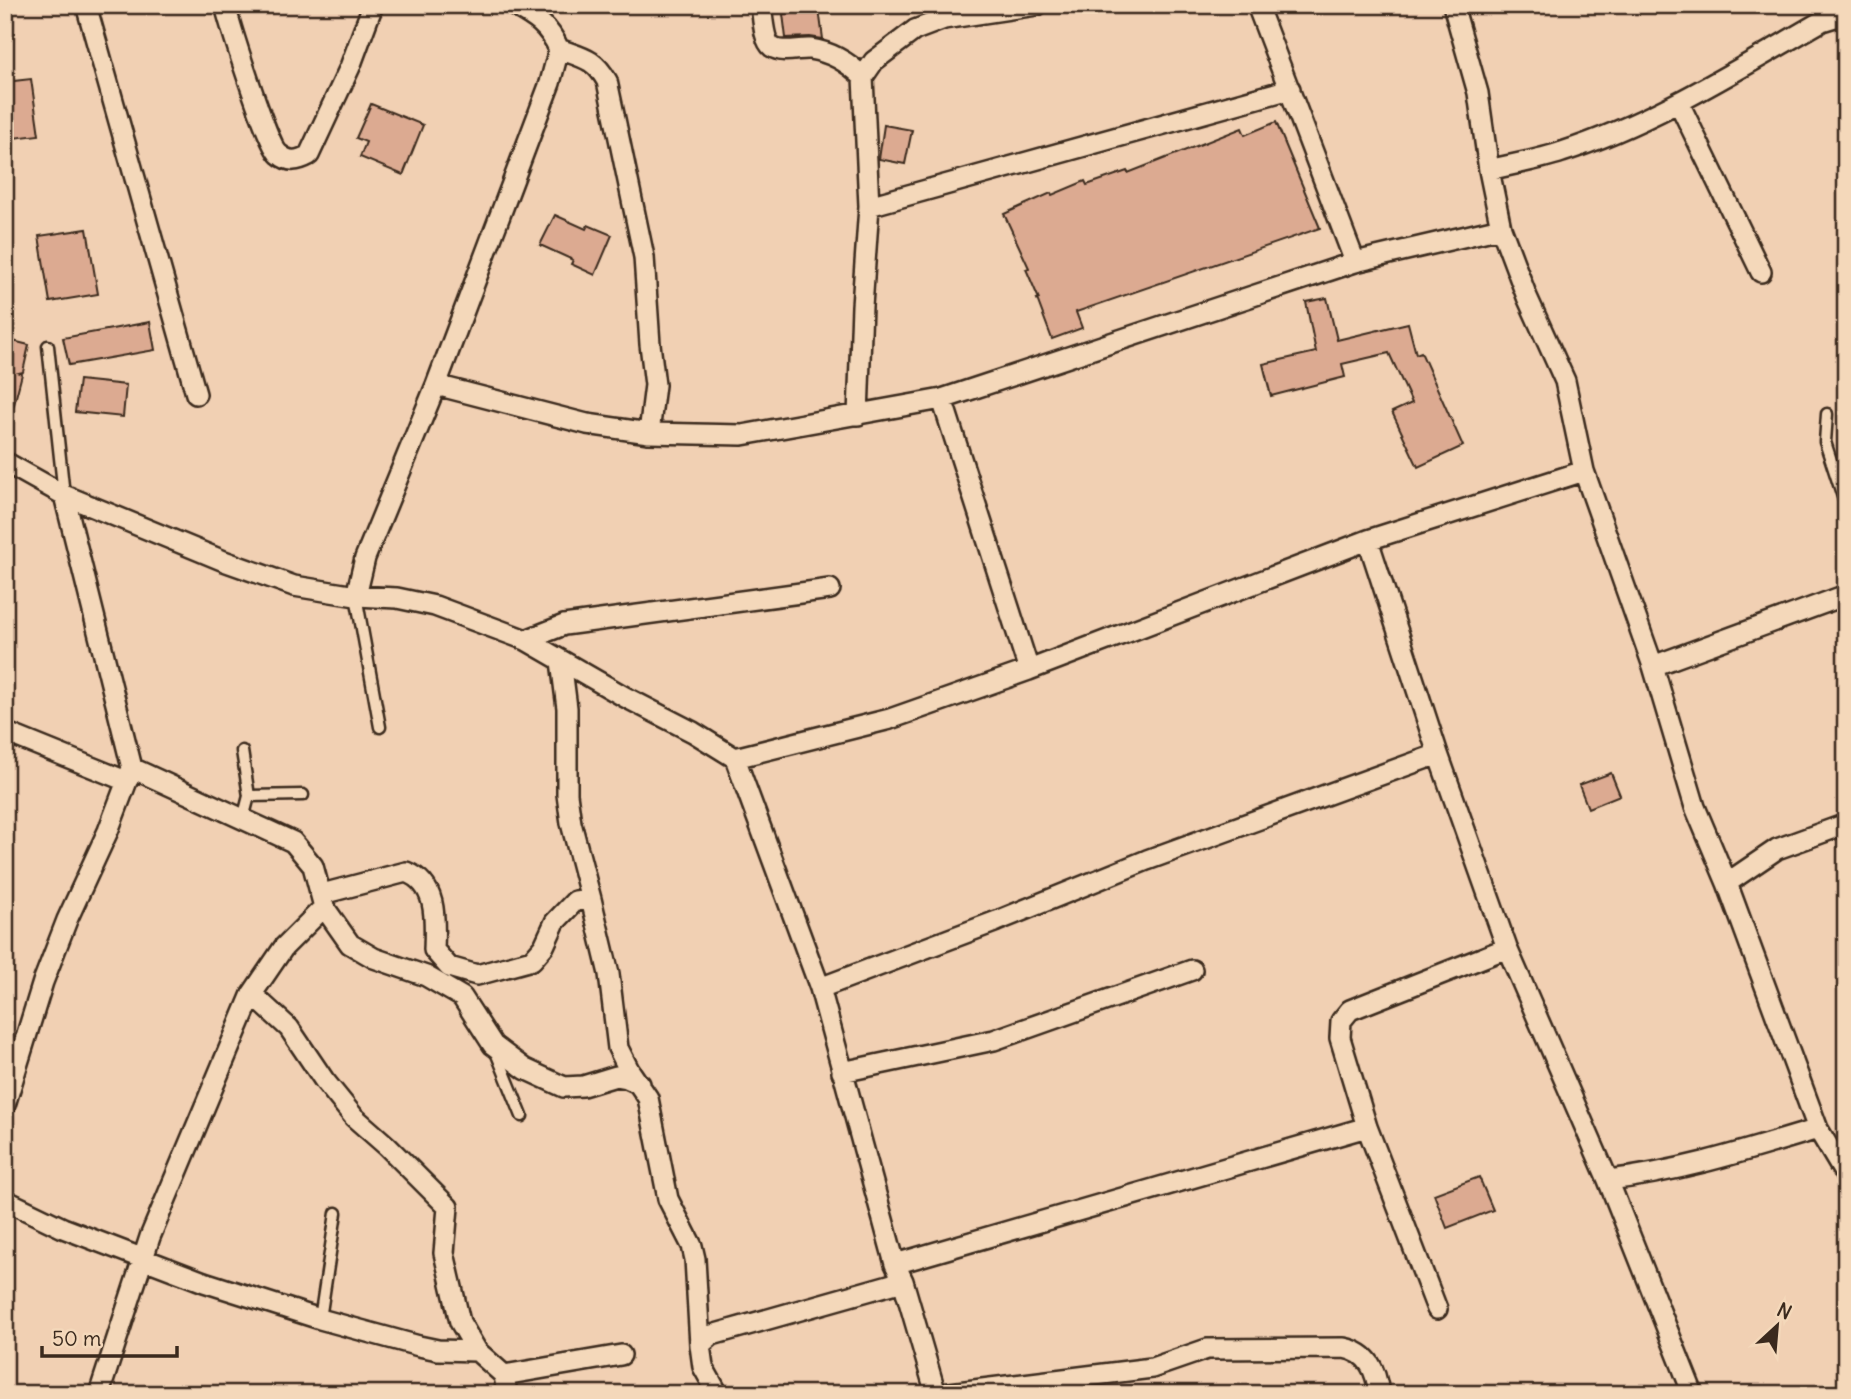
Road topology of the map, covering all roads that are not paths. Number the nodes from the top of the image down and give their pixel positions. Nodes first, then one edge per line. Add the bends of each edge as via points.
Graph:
1 (86, 5) edge
2 (225, 5) edge
3 (373, 5) edge
4 (513, 5) edge
5 (761, 5) edge
6 (1037, 5) edge
7 (1256, 5) edge
8 (1453, 5) edge
9 (1846, 18) edge
10 (559, 49) junction
11 (863, 77) junction
12 (1290, 89) junction
13 (1679, 103) junction
14 (1489, 170) junction
15 (869, 206) junction
16 (1501, 228) junction
17 (1355, 262) junction
18 (1761, 272) dead end
19 (48, 346) dead end
20 (436, 385) junction
21 (196, 394) dead end
22 (942, 399) junction
23 (1827, 414) dead end
24 (858, 415) junction
25 (649, 433) junction
26 (5, 462) edge
27 (1584, 471) junction
28 (64, 495) junction
29 (1846, 506) edge
30 (1368, 540) junction
31 (830, 589) dead end
32 (1846, 595) edge
33 (356, 596) junction
34 (526, 640) junction
35 (561, 660) junction
36 (1653, 666) junction
37 (1029, 670) junction
38 (380, 727) dead end
39 (5, 732) edge
40 (242, 751) dead end
41 (1438, 754) junction
42 (735, 758) junction
43 (129, 775) junction
44 (303, 794) dead end
45 (249, 796) junction
46 (243, 819) junction
47 (1846, 824) edge
48 (1727, 883) junction
49 (591, 899) junction
50 (323, 900) junction
51 (1507, 948) junction
52 (1192, 970) dead end
53 (820, 988) junction
54 (251, 994) junction
55 (493, 1045) junction
56 (842, 1072) junction
57 (640, 1084) junction
58 (5, 1105) edge
59 (522, 1116) dead end
60 (1367, 1127) junction
61 (1818, 1129) junction
62 (1846, 1176) edge
63 (1608, 1180) junction
64 (5, 1200) edge
65 (336, 1213) dead end
66 (144, 1258) junction
67 (899, 1272) junction
68 (1437, 1309) dead end
69 (320, 1319) junction
70 (700, 1345) junction
71 (477, 1351) junction
72 (621, 1355) dead end
73 (506, 1385) edge
74 (99, 1394) edge
75 (718, 1394) edge
76 (939, 1394) edge
77 (1379, 1394) edge
78 (1693, 1394) edge

1 - 21 street
2 - 3 street via 276,152 287,160 309,155
4 - 10 street via 550,31
5 - 11 street via 772,47 812,49 852,66
6 - 11 street via 944,19 915,30 874,61
7 - 12 street
8 - 14 street via 1478,93
9 - 13 street via 1822,21
10 - 20 street
10 - 25 street via 598,66 607,81 645,269 655,385
11 - 15 street
12 - 15 street
12 - 17 street
13 - 14 street via 1561,153
13 - 18 street
14 - 16 street
15 - 24 street
16 - 17 street
16 - 27 street via 1565,382
17 - 22 street
19 - 28 lane
20 - 25 street via 587,424
20 - 33 street via 365,558
22 - 24 street
22 - 37 street
23 - 29 lane via 1825,442
24 - 25 street via 742,435
26 - 28 street
27 - 30 street
27 - 36 street
28 - 33 street via 294,586
28 - 43 street
30 - 37 street
30 - 41 street
31 - 34 street via 564,625
32 - 36 street
33 - 34 street via 435,606
33 - 38 lane
34 - 35 street
35 - 42 street
35 - 49 street via 567,708 567,794
36 - 48 street via 1695,807
37 - 42 street via 890,719
39 - 43 street
40 - 45 lane
41 - 51 street
41 - 53 street via 1147,860
42 - 53 street
43 - 46 street
43 - 58 street via 43,982
44 - 45 lane
45 - 46 lane
46 - 50 street via 293,842 313,866
47 - 48 street via 1777,849
48 - 61 street
49 - 50 street via 575,901 555,922 532,960 477,975 450,967 435,950 428,889 419,877 405,872
49 - 57 street via 609,974 618,1048
50 - 54 street
50 - 55 street via 350,944 374,958 426,976 462,997
51 - 60 street via 1350,1010 1341,1021 1340,1038
51 - 63 street
52 - 56 street via 994,1040
53 - 56 street
54 - 66 street
54 - 71 street via 289,1028 354,1117 448,1207 443,1253 460,1321
55 - 57 street via 525,1069 564,1087 616,1076
55 - 59 lane
56 - 67 street
57 - 70 street via 648,1098 668,1199 695,1259
60 - 67 street
60 - 68 street
61 - 62 street
61 - 63 street via 1706,1163
63 - 78 street
64 - 66 street via 63,1228
65 - 69 lane
66 - 69 street
66 - 74 street
67 - 70 street via 712,1335
67 - 76 street
69 - 71 street via 438,1350
70 - 75 street via 703,1367
71 - 73 street
72 - 73 street
76 - 77 street via 1152,1368 1207,1349 1344,1348 1357,1350 1371,1363

